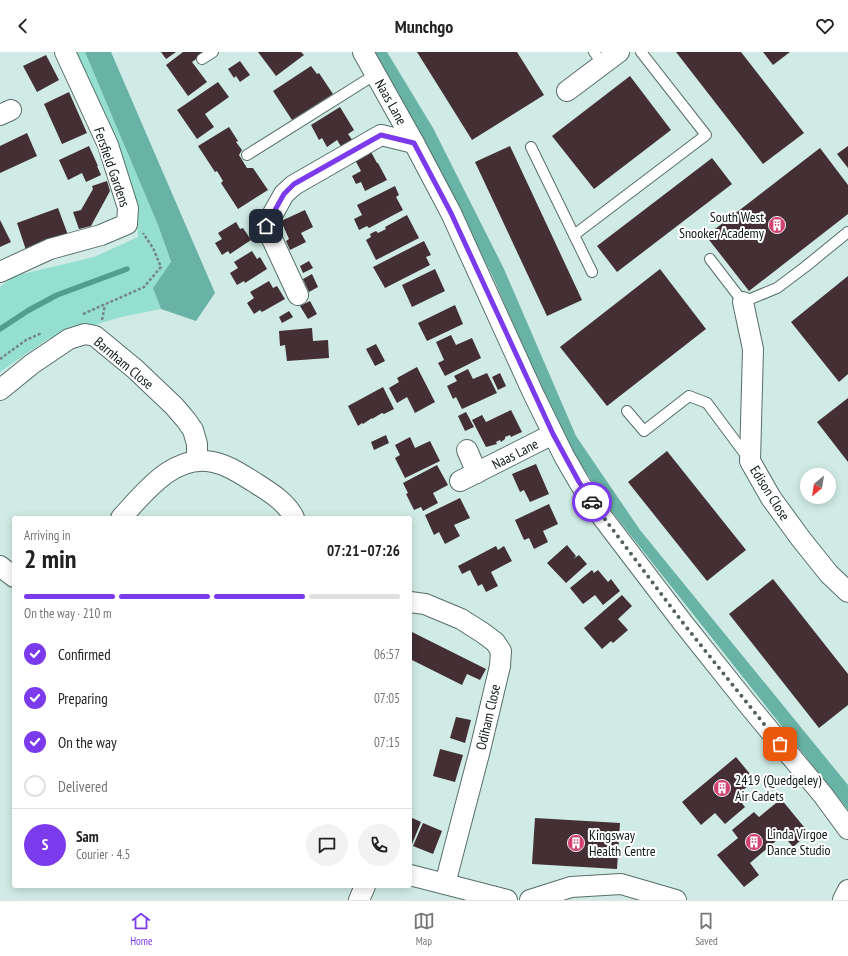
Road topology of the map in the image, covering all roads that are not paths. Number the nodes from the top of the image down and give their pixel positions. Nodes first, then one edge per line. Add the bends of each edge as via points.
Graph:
1 (65, 52) edge
2 (213, 52) edge
3 (362, 52) edge
4 (619, 52) edge
5 (641, 52) edge
6 (598, 58) edge
7 (202, 59) dead end
8 (376, 74) junction
9 (567, 91) dead end
10 (414, 143) junction
11 (531, 147) dead end
12 (247, 155) dead end
13 (848, 232) edge
14 (574, 235) junction
15 (710, 258) dead end
16 (0, 272) edge
17 (592, 272) dead end
18 (298, 295) dead end
19 (743, 302) junction
20 (0, 390) edge
21 (627, 411) dead end
22 (553, 434) junction
23 (467, 450) dead end
24 (197, 461) junction
25 (750, 461) junction
26 (123, 516) edge
27 (293, 516) edge
28 (0, 566) edge
29 (12, 575) edge
30 (848, 592) edge
31 (412, 602) edge
32 (848, 829) edge
33 (412, 876) edge
34 (445, 884) junction
35 (364, 888) edge
36 (848, 890) edge
37 (359, 900) edge
38 (507, 900) edge
39 (530, 900) edge
40 (676, 900) edge
41 (843, 900) edge

1 - 16 street, Fersfield Gardens via 108,145 128,208 127,224 101,235 50,249
2 - 7 lane
3 - 8 street, Naas Lane
4 - 6 street
5 - 14 lane via 706,134
6 - 9 street
8 - 10 street, Naas Lane
8 - 12 lane
10 - 18 street via 381,135 294,184 284,194 266,226
10 - 22 street, Naas Lane via 451,213
11 - 14 lane
13 - 19 lane via 777,288
14 - 17 lane
15 - 19 lane
19 - 25 street, Edison Close via 753,349
20 - 24 street, Barnham Close via 32,364 70,339 85,334 95,336 135,369 186,420 193,430 197,444
21 - 25 lane via 644,431 690,396 707,403
22 - 23 street, Naas Lane via 469,477
22 - 32 street, Naas Lane via 596,509 683,623
24 - 26 street via 180,465 167,472
24 - 27 street via 212,461 233,469 283,503
25 - 30 street, Edison Close via 771,498 801,540 829,574
28 - 29 street
31 - 34 street, Odiham Close via 425,604 461,619 495,642 501,651 500,666 480,750
33 - 34 street
34 - 38 street
35 - 37 street
36 - 41 street
39 - 40 street via 571,887 621,884

